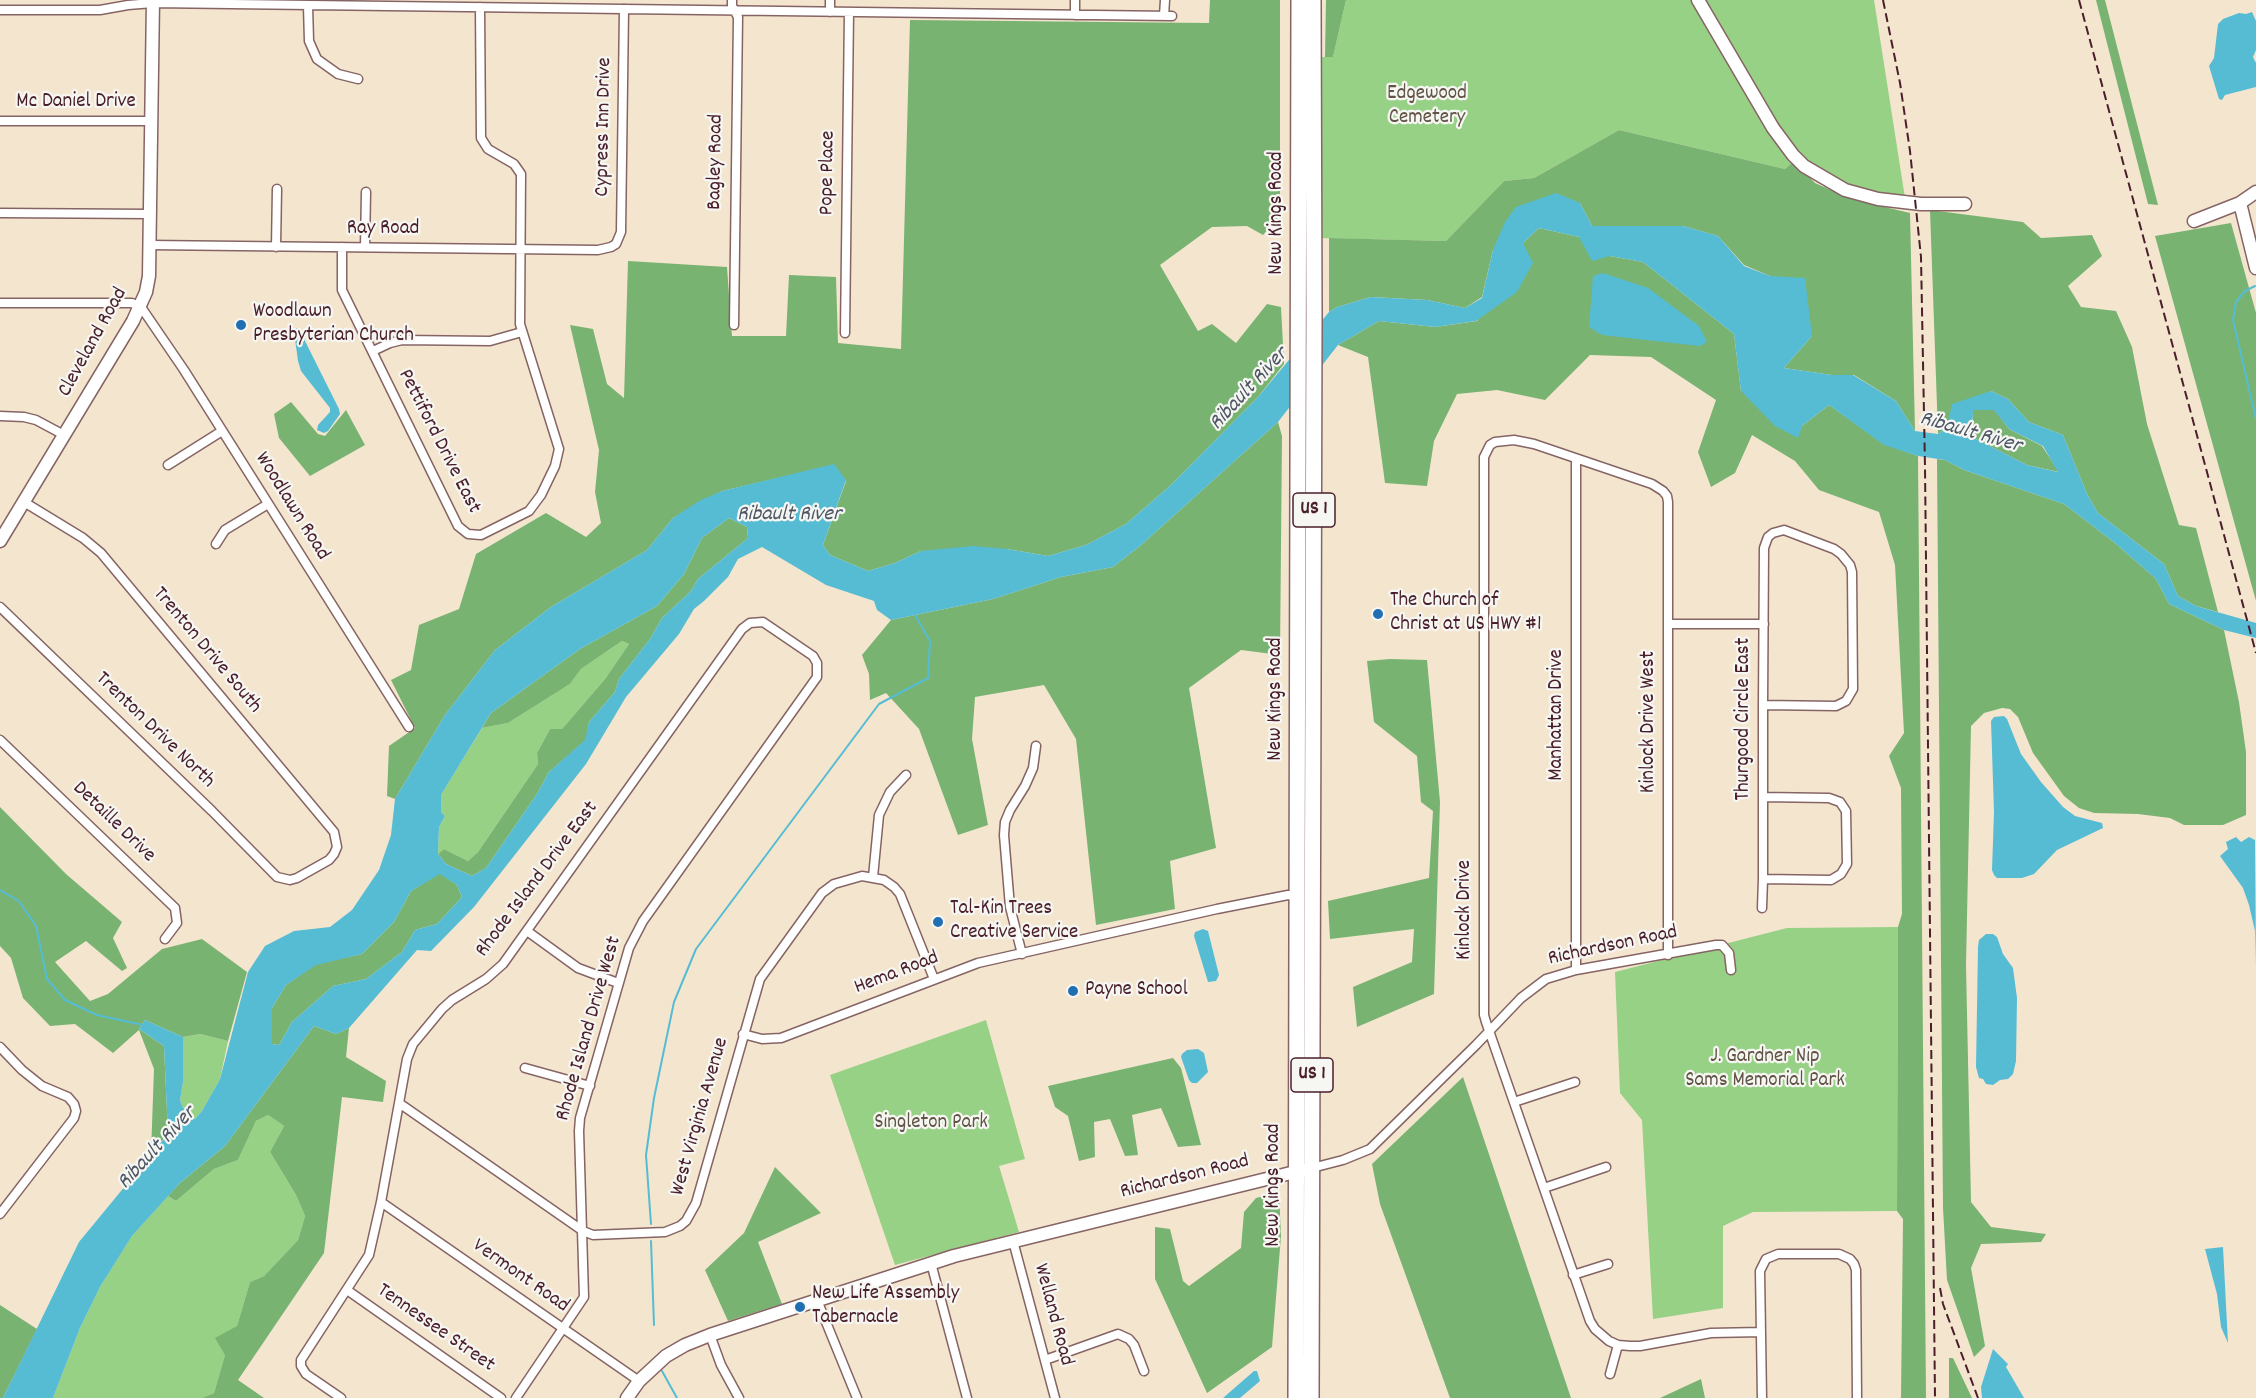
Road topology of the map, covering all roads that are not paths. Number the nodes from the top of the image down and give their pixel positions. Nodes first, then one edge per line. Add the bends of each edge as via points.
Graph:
1 (732, 0) edge
2 (830, 0) edge
3 (1075, 0) edge
4 (1165, 0) edge
5 (1299, 0) edge
6 (1313, 0) edge
7 (1698, 0) edge
8 (153, 2) edge
9 (308, 6) junction
10 (480, 7) junction
11 (624, 9) junction
12 (0, 10) edge
13 (735, 11) junction
14 (830, 12) junction
15 (849, 12) junction
16 (1074, 15) junction
17 (358, 79) dead end
18 (0, 121) edge
19 (151, 121) junction
20 (1306, 184) junction
21 (277, 189) dead end
22 (366, 192) dead end
23 (2256, 192) edge
24 (2240, 203) junction
25 (1965, 204) dead end
26 (0, 213) edge
27 (150, 214) junction
28 (2194, 221) dead end
29 (616, 244) joint
30 (149, 245) junction
31 (276, 247) junction
32 (342, 247) junction
33 (365, 247) junction
34 (522, 249) junction
35 (2256, 268) edge
36 (0, 303) edge
37 (141, 307) junction
38 (734, 325) dead end
39 (522, 332) junction
40 (845, 333) dead end
41 (373, 351) junction
42 (0, 416) edge
43 (222, 431) junction
44 (64, 435) junction
45 (1576, 459) junction
46 (168, 465) dead end
47 (24, 502) junction
48 (268, 504) junction
49 (4, 528) edge
50 (0, 541) edge
51 (216, 544) dead end
52 (0, 607) edge
53 (1668, 624) junction
54 (1764, 624) junction
55 (818, 670) joint
56 (1306, 671) junction
57 (1763, 705) junction
58 (409, 726) dead end
59 (0, 740) edge
60 (1036, 746) dead end
61 (906, 775) dead end
62 (1763, 797) junction
63 (873, 877) junction
64 (1763, 879) junction
65 (283, 880) joint
66 (1305, 897) junction
67 (1762, 908) dead end
68 (526, 931) junction
69 (165, 939) dead end
70 (1022, 954) junction
71 (1668, 954) junction
72 (1576, 970) junction
73 (1731, 970) dead end
74 (934, 979) junction
75 (618, 983) junction
76 (1489, 1031) junction
77 (743, 1034) junction
78 (0, 1047) edge
79 (525, 1068) dead end
80 (1575, 1082) dead end
81 (590, 1086) junction
82 (1514, 1102) junction
83 (399, 1103) junction
84 (1606, 1167) dead end
85 (1312, 1168) junction
86 (1297, 1172) junction
87 (1544, 1188) junction
88 (381, 1202) junction
89 (0, 1213) edge
90 (583, 1231) junction
91 (1013, 1241) junction
92 (931, 1263) junction
93 (1608, 1264) dead end
94 (1573, 1275) junction
95 (347, 1290) junction
96 (817, 1300) junction
97 (562, 1329) junction
98 (1761, 1332) junction
99 (710, 1335) junction
100 (1618, 1345) junction
101 (1045, 1360) junction
102 (1144, 1371) dead end
103 (1610, 1374) dead end
104 (639, 1381) junction
105 (341, 1398) edge
106 (501, 1398) edge
107 (516, 1398) edge
108 (627, 1398) edge
109 (739, 1398) edge
110 (857, 1398) edge
111 (967, 1398) edge
112 (1055, 1398) edge
113 (1296, 1398) edge
114 (1311, 1398) edge
115 (1762, 1398) edge
116 (1857, 1398) edge

1 - 13 street, Bagley Road
2 - 14 street
3 - 16 street
4 - 16 street via 1168,16
5 - 20 highway, New Kings Road / US 1
6 - 20 highway, New Kings Road / US 1
7 - 25 street via 1773,128 1804,166 1845,190 1878,199
8 - 9 street
8 - 12 street via 100,10
8 - 19 street, Cleveland Road
9 - 10 street
9 - 17 street via 309,41 317,59 330,71
10 - 11 street
10 - 34 street, Pettiford Drive East via 481,138 488,149 514,164 521,174
11 - 13 street
11 - 29 street, Cypress Inn Drive via 621,232
13 - 14 street
13 - 38 street, Bagley Road via 738,17
14 - 15 street
15 - 16 street
15 - 40 street, Pope Place
18 - 19 street, Mc Daniel Drive
19 - 27 street, Cleveland Road
20 - 56 highway, New Kings Road / US 1 via 1299,327
20 - 56 highway, New Kings Road / US 1 via 1314,315
21 - 31 street
22 - 33 street
23 - 24 street
24 - 28 street
24 - 35 street
26 - 27 street
27 - 30 street, Cleveland Road
29 - 34 street, Ray Road via 598,250
30 - 31 street, Ray Road
30 - 37 street, Cleveland Road via 149,276
31 - 32 street, Ray Road
32 - 33 street, Ray Road
32 - 41 street, Pettiford Drive East via 342,290
33 - 34 street, Ray Road
34 - 39 street, Pettiford Drive East
36 - 37 street via 132,303
37 - 43 street, Woodlawn Road
37 - 44 street, Cleveland Road
39 - 41 street via 490,341 402,340
39 - 41 street, Pettiford Drive East via 559,449 536,504 481,535 468,534 458,526
42 - 44 street via 36,420
43 - 46 street
43 - 48 street, Woodlawn Road
44 - 47 street, Cleveland Road
45 - 53 street, Kinlock Drive West via 1663,491 1668,502
45 - 72 street, Manhattan Drive
45 - 76 street, Kinlock Drive via 1534,444 1504,439 1490,445 1484,457 1484,1015
47 - 49 street, Cleveland Road
47 - 65 street, Trenton Drive South via 101,553 333,832 337,847 329,860 297,878
48 - 51 street via 225,530
48 - 58 street, Woodlawn Road
49 - 50 street, Cleveland Road
52 - 65 street, Trenton Drive North
53 - 54 street
53 - 71 street, Kinlock Drive West
54 - 57 street, Thurgood Circle East
54 - 57 street, Thurgood Circle East via 1764,548 1773,532 1790,531 1834,549 1846,560 1852,572 1853,689 1846,701 1836,706
55 - 68 street, Rhode Island Drive East via 813,656 769,625 757,621 742,629
55 - 75 street, Rhode Island Drive West via 814,681 643,921
56 - 66 highway, New Kings Road / US 1
57 - 62 street, Thurgood Circle East
59 - 69 street, Detaille Drive via 175,908 177,923
60 - 70 street via 1033,768 1010,810 1004,835 1010,907
61 - 63 street via 890,792 879,815
62 - 64 street, Thurgood Circle East
62 - 64 street via 1829,798 1840,802 1846,811 1846,864 1841,874 1831,880
63 - 74 street via 884,880 900,894
63 - 77 street, West Virginia Avenue via 834,884 814,901 760,979
64 - 67 street, Thurgood Circle East
66 - 70 street, Hema Road via 1288,896 1209,911
66 - 85 highway, New Kings Road / US 1
66 - 86 highway, New Kings Road / US 1
68 - 75 street via 578,968
68 - 83 street, Rhode Island Drive East via 503,964 452,1000 413,1044
70 - 74 street, Hema Road via 978,963
71 - 72 street, Richardson Road
71 - 73 street, Richardson Road via 1722,945 1729,953
72 - 76 street, Richardson Road via 1537,984
74 - 77 street, Hema Road via 781,1038
75 - 81 street, Rhode Island Drive West
76 - 82 street, Kinlock Drive
76 - 85 street, Richardson Road via 1370,1149
77 - 90 street, West Virginia Avenue via 696,1203 686,1221 659,1233 593,1235
78 - 89 street via 42,1086 68,1097 76,1111
79 - 81 street
80 - 82 street
81 - 90 street, Rhode Island Drive West via 579,1131
82 - 87 street, Kinlock Drive
83 - 88 street, Rhode Island Drive East
83 - 90 street, West Virginia Avenue
84 - 87 street
85 - 86 street, Richardson Road
85 - 114 highway, New Kings Road / US 1
86 - 91 street, Richardson Road
86 - 113 highway, New Kings Road / US 1
87 - 94 street, Kinlock Drive
88 - 95 street, Rhode Island Drive East via 369,1255
88 - 97 street, Vermont Road
90 - 97 street, Rhode Island Drive West via 584,1296
91 - 92 street, Richardson Road
91 - 101 street, Welland Road
92 - 96 street, Richardson Road
92 - 111 street
93 - 94 street
94 - 100 street, Kinlock Drive via 1590,1322 1602,1336
95 - 105 street, Rhode Island Drive East via 304,1354 301,1366 306,1374
95 - 106 street, Tennessee Street
96 - 99 street, Richardson Road
96 - 110 street
97 - 104 street, Vermont Road
97 - 107 street, Rhode Island Drive West
98 - 100 street via 1711,1333 1640,1346
98 - 115 street
98 - 116 street via 1760,1271 1766,1259 1778,1254 1839,1254 1850,1259 1856,1270
99 - 104 street, Richardson Road via 666,1356
99 - 109 street
100 - 103 street
101 - 102 street via 1118,1334 1130,1339
101 - 112 street, Welland Road
104 - 108 street, Richardson Road

